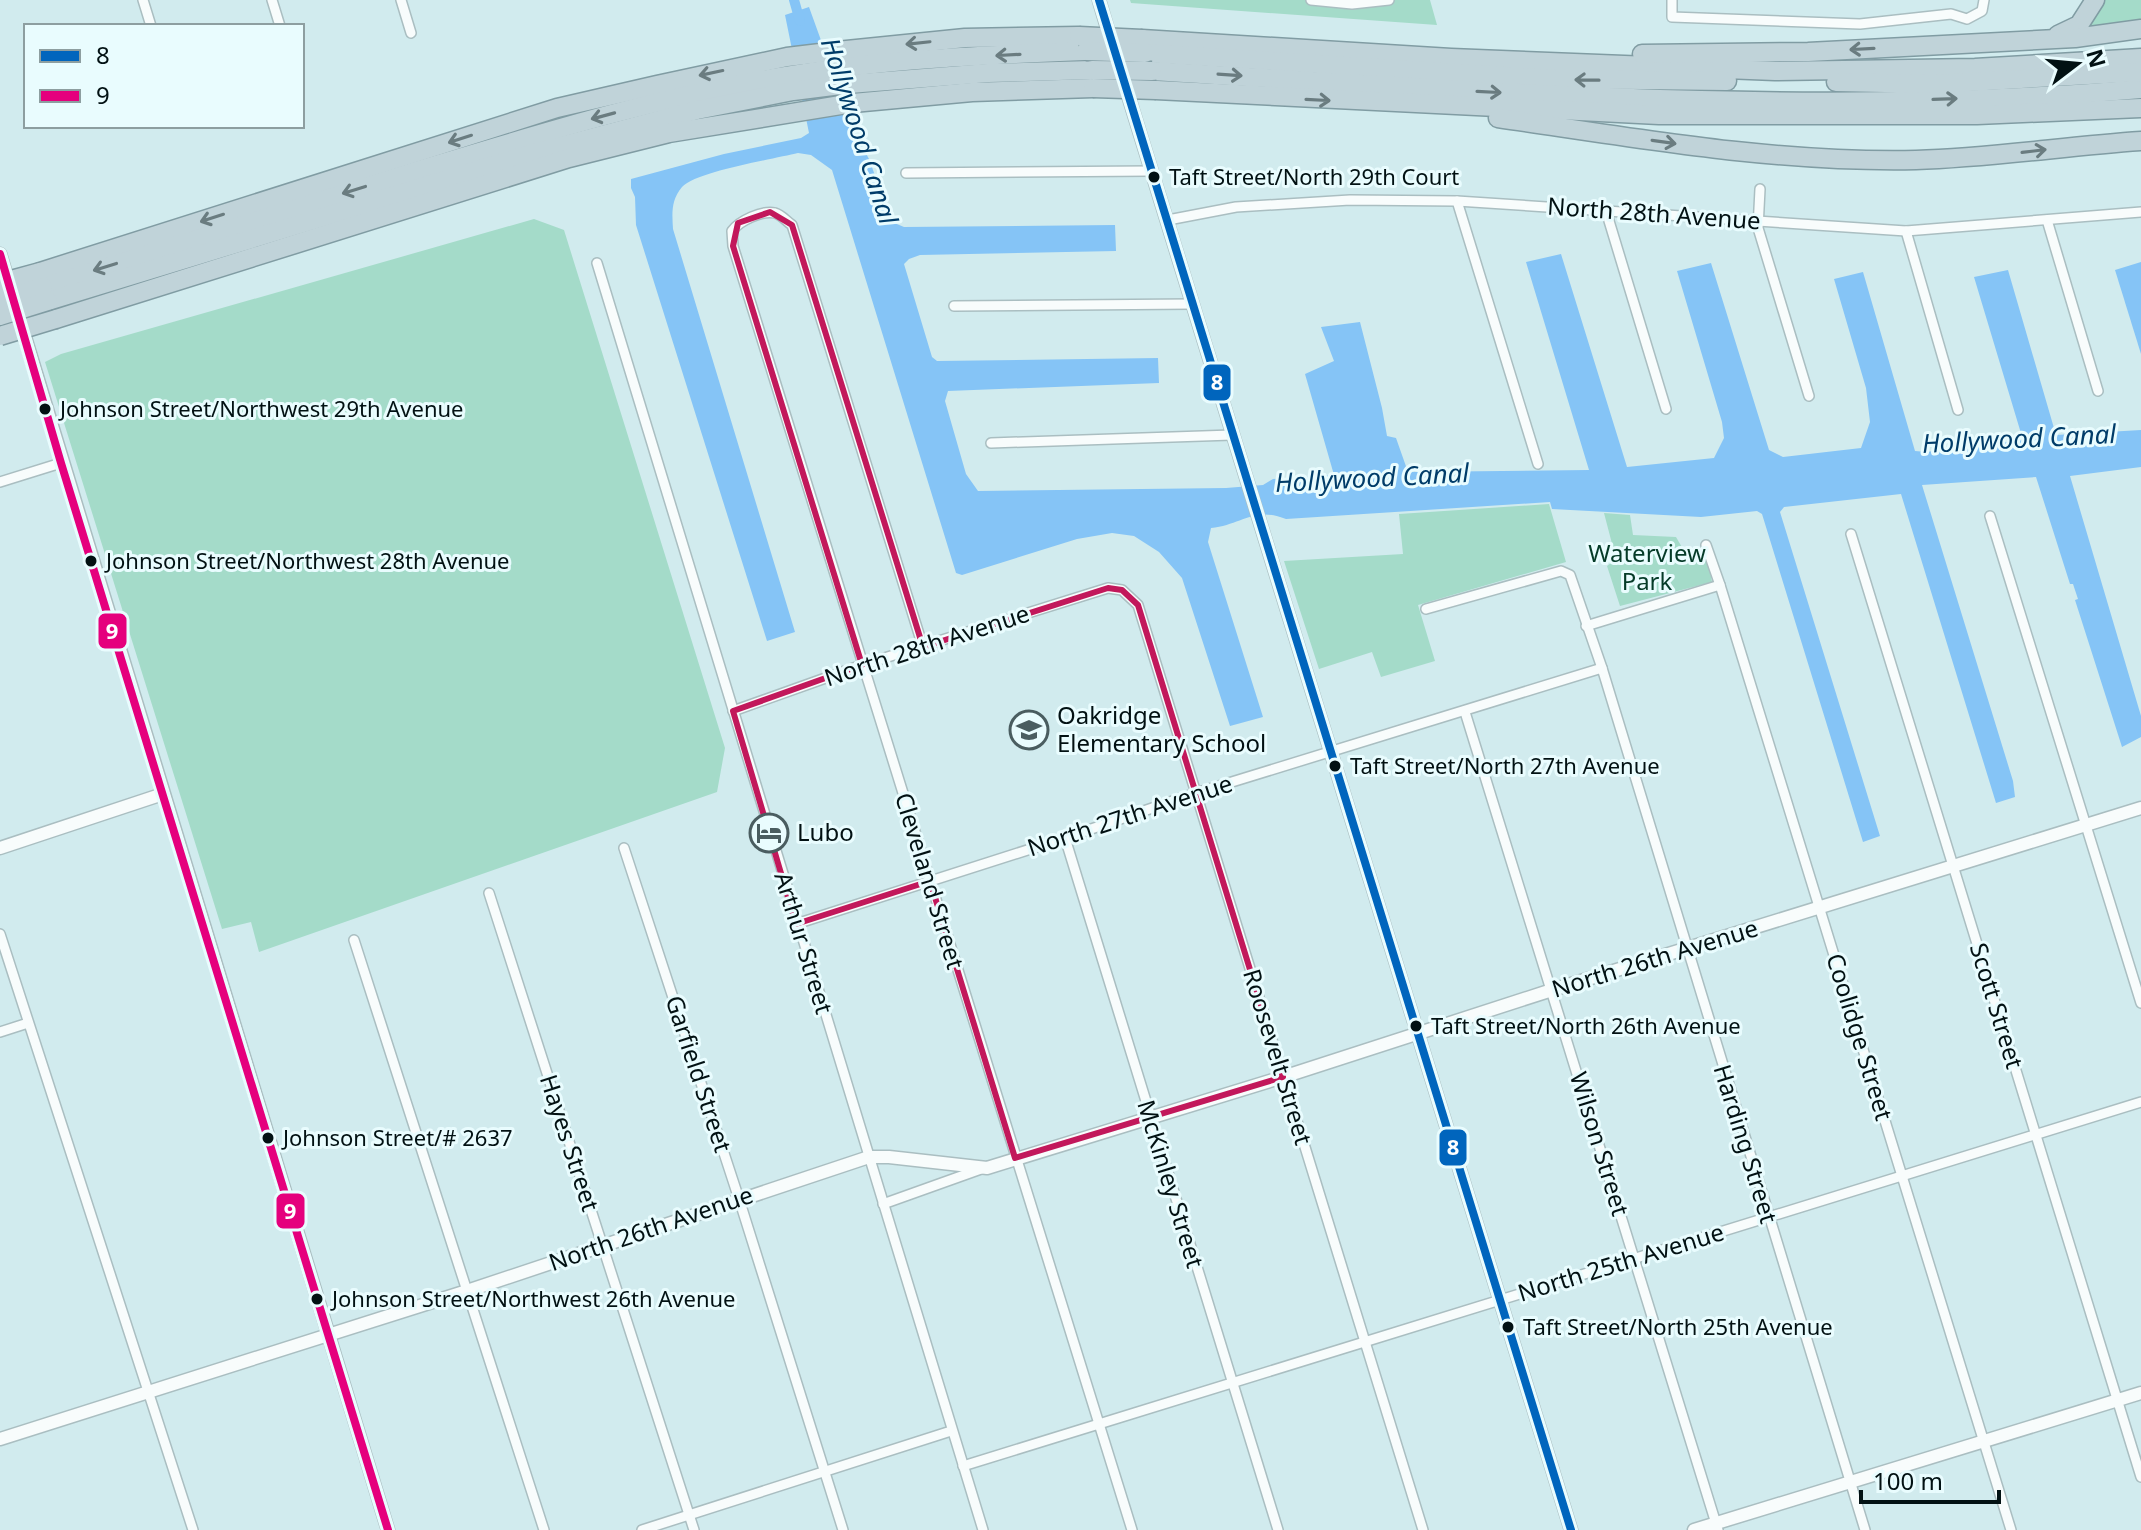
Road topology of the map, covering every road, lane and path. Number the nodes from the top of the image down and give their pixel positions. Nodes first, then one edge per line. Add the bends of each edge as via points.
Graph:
1 (143, 0) edge
2 (272, 0) edge
3 (401, 0) edge
4 (1099, 0) edge
5 (1311, 0) edge
6 (1389, 0) edge
7 (1672, 0) edge
8 (1952, 0) edge
9 (1984, 0) edge
10 (2095, 0) edge
11 (1951, 14) junction
12 (150, 24) edge
13 (279, 24) edge
14 (2141, 29) edge
15 (411, 33) dead end
16 (2052, 38) junction
17 (1146, 54) junction
18 (1451, 58) junction
19 (2141, 58) edge
20 (2141, 72) edge
21 (790, 74) junction
22 (845, 77) junction
23 (1093, 79) junction
24 (2141, 89) edge
25 (1449, 106) junction
26 (2141, 108) edge
27 (2141, 141) edge
28 (1151, 171) junction
29 (906, 173) dead end
30 (1760, 189) dead end
31 (1457, 201) junction
32 (1606, 211) junction
33 (2141, 212) edge
34 (1168, 220) junction
35 (1758, 220) junction
36 (2047, 220) junction
37 (1906, 231) junction
38 (0, 254) edge
39 (597, 263) dead end
40 (0, 283) edge
41 (47, 295) junction
42 (0, 300) edge
43 (1192, 304) junction
44 (954, 306) dead end
45 (0, 316) edge
46 (0, 336) edge
47 (2098, 391) dead end
48 (1809, 396) dead end
49 (1666, 409) dead end
50 (1958, 410) dead end
51 (1232, 435) junction
52 (991, 443) dead end
53 (61, 463) junction
54 (1538, 464) dead end
55 (0, 482) edge
56 (1990, 516) dead end
57 (1851, 534) dead end
58 (1706, 545) dead end
59 (1720, 585) junction
60 (1122, 590) joint
61 (1426, 609) dead end
62 (1586, 626) junction
63 (923, 647) junction
64 (862, 665) junction
65 (1602, 668) junction
66 (733, 711) junction
67 (1465, 712) junction
68 (1329, 752) junction
69 (1196, 793) junction
70 (163, 794) junction
71 (2141, 808) edge
72 (2087, 825) junction
73 (1065, 838) junction
74 (0, 848) edge
75 (624, 848) dead end
76 (1953, 867) junction
77 (930, 881) junction
78 (489, 893) dead end
79 (1819, 909) junction
80 (796, 924) junction
81 (0, 934) edge
82 (354, 940) dead end
83 (1686, 951) junction
84 (1552, 990) junction
85 (2141, 1003) edge
86 (28, 1023) junction
87 (0, 1032) edge
88 (1419, 1035) junction
89 (1283, 1077) junction
90 (2141, 1102) edge
91 (1150, 1119) junction
92 (2036, 1135) junction
93 (869, 1157) junction
94 (1015, 1158) junction
95 (987, 1168) junction
96 (1901, 1177) junction
97 (739, 1199) junction
98 (883, 1204) junction
99 (1768, 1218) junction
100 (602, 1246) junction
101 (1634, 1260) junction
102 (467, 1291) junction
103 (1500, 1301) junction
104 (327, 1334) junction
105 (1366, 1343) junction
106 (1232, 1382) junction
107 (149, 1391) junction
108 (2141, 1393) edge
109 (2117, 1400) junction
110 (1098, 1425) junction
111 (951, 1431) junction
112 (0, 1439) edge
113 (1983, 1442) junction
114 (963, 1466) junction
115 (825, 1472) junction
116 (2141, 1477) edge
117 (1850, 1482) junction
118 (689, 1514) junction
119 (1717, 1526) edge
120 (193, 1530) edge
121 (388, 1530) edge
122 (544, 1530) edge
123 (642, 1530) edge
124 (694, 1530) edge
125 (843, 1530) edge
126 (983, 1530) edge
127 (1132, 1530) edge
128 (1278, 1530) edge
129 (1423, 1530) edge
130 (1571, 1530) edge
131 (1694, 1530) edge
132 (1865, 1530) edge
133 (2011, 1530) edge

1 - 12 street
2 - 13 street
3 - 15 street
4 - 28 street
5 - 6 street
7 - 11 street via 1672,17 1879,24
8 - 11 street
9 - 11 street via 1982,11 1973,18
10 - 16 highway via 2079,25
14 - 16 highway
16 -> 18 highway via 1808,52
17 - 18 highway
20 -> 17 highway via 1934,84 1555,79
17 -> 22 highway, bridge via 1083,44 965,38
17 - 23 highway, bridge
17 -> 24 highway via 1472,91 1730,102 1878,102
18 - 19 highway via 1775,71 1975,68
21 - 22 highway
21 - 22 highway
41 -> 21 highway via 601,133 697,110
21 -> 41 highway via 557,108
22 - 23 highway via 972,92
22 - 41 highway via 798,110 669,133
23 -> 25 highway, bridge via 1156,90
25 - 26 highway via 1778,117
25 -> 27 highway via 1495,118 1705,148 1811,157 1989,157
28 - 29 street
28 - 34 street
30 - 35 street
31 - 32 street, North 28th Avenue
31 - 34 street, North 28th Avenue via 1268,204
31 - 54 street
32 - 35 street, North 28th Avenue
32 - 49 street
33 - 36 street, North 28th Avenue
34 - 43 street
35 - 37 street, North 28th Avenue
35 - 48 street
36 - 37 street, North 28th Avenue
36 - 47 street
37 - 50 street
38 - 53 street
39 - 66 street, Arthur Street
40 - 41 highway, bridge
41 - 42 highway, bridge
41 - 45 highway, bridge
41 - 46 highway, bridge
43 - 44 street
43 - 51 street
51 - 52 street
51 - 68 street
53 - 55 street
53 - 70 street
56 - 72 street
57 - 76 street, Scott Street
58 - 59 street, Coolidge Street
59 - 62 street
59 - 79 street, Coolidge Street
60 - 63 street, North 28th Avenue via 1108,588
60 - 69 street, Roosevelt Street via 1138,605
61 - 62 street, Harding Street via 1561,571 1570,575
62 - 65 street, Harding Street
63 - 64 street, North 28th Avenue
63 - 64 street, Cleveland Street via 792,225 770,212 738,223 732,231 733,246
64 - 66 street, North 28th Avenue
64 - 77 street, Cleveland Street
65 - 67 street, North 27th Avenue
65 - 83 street, Harding Street
66 - 80 street, Arthur Street
67 - 68 street, North 27th Avenue
67 - 84 street, Wilson Street
68 - 69 street, North 27th Avenue
68 - 88 street
69 - 73 street, North 27th Avenue
69 - 89 street, Roosevelt Street
70 - 74 street
70 - 104 street
71 - 72 street, North 26th Avenue
72 - 76 street, North 26th Avenue
72 - 85 street
73 - 77 street, North 27th Avenue
73 - 91 street, McKinley Street
75 - 97 street, Garfield Street
76 - 79 street, North 26th Avenue
76 - 92 street, Scott Street
77 - 80 street, North 27th Avenue
77 - 94 street, Cleveland Street
78 - 100 street, Hayes Street
79 - 83 street, North 26th Avenue
79 - 96 street, Coolidge Street
80 - 93 street, Arthur Street
81 - 86 street
82 - 102 street
83 - 84 street, North 26th Avenue
83 - 99 street, Harding Street
84 - 88 street, North 26th Avenue
84 - 101 street, Wilson Street
86 - 87 street
86 - 107 street
88 - 89 street, North 26th Avenue
88 - 103 street
89 - 91 street, North 26th Avenue
89 - 105 street, Roosevelt Street
90 - 92 street, North 25th Avenue
91 - 94 street, North 26th Avenue
91 - 106 street, McKinley Street
92 - 96 street, North 25th Avenue
92 - 109 street, Scott Street
93 - 95 street, North 26th Avenue
93 - 97 street, North 26th Avenue
93 - 98 street, Arthur Street
94 - 95 street, North 26th Avenue
94 - 110 street, Cleveland Street
95 - 98 street, North 26th Avenue
96 - 99 street, North 25th Avenue
96 - 113 street, Coolidge Street
97 - 100 street, North 26th Avenue
97 - 115 street, Garfield Street
98 - 111 street, Arthur Street
99 - 101 street, North 25th Avenue
99 - 117 street, Harding Street
100 - 102 street, North 26th Avenue
100 - 118 street, Hayes Street
101 - 103 street, North 25th Avenue
101 - 119 street, Wilson Street
102 - 104 street, North 26th Avenue
102 - 122 street
103 - 105 street, North 25th Avenue
103 - 130 street
104 - 107 street, North 26th Avenue
104 - 121 street
105 - 106 street, North 25th Avenue
105 - 129 street, Roosevelt Street
106 - 110 street, North 25th Avenue
106 - 128 street, McKinley Street
107 - 112 street, North 26th Avenue
107 - 120 street
108 - 109 street
109 - 113 street
109 - 116 street, Scott Street
110 - 114 street, North 25th Avenue
110 - 127 street, Cleveland Street
111 - 114 street, Arthur Street
111 - 115 street
113 - 117 street
113 - 133 street, Coolidge Street
114 - 126 street, Arthur Street
115 - 118 street
115 - 125 street, Garfield Street
117 - 119 street
117 - 132 street, Harding Street
118 - 123 street
118 - 124 street, Hayes Street
119 - 131 street

